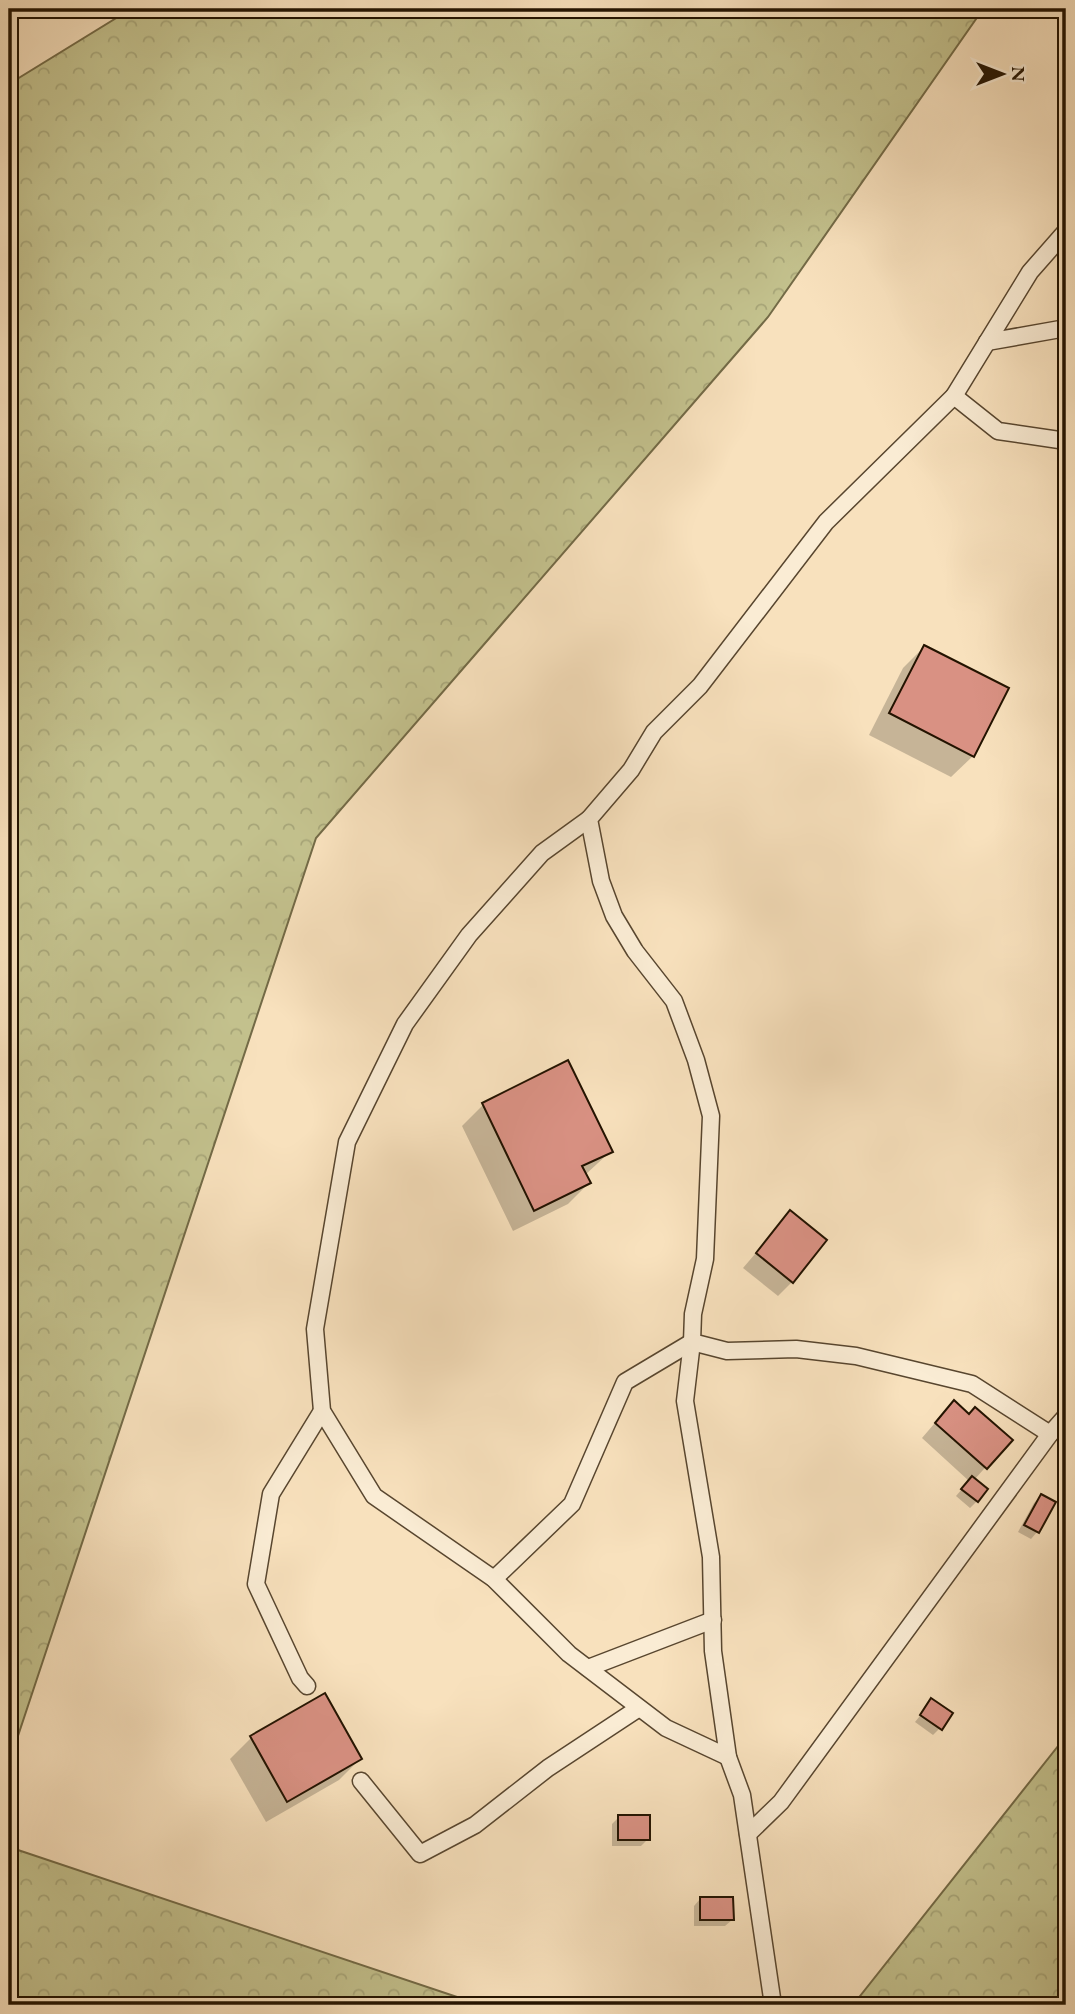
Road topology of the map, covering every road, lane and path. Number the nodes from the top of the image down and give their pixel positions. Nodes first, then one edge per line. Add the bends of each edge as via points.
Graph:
1 (1066, 231) edge
2 (1066, 328) edge
3 (986, 342) junction
4 (954, 397) junction
5 (1066, 441) edge
6 (589, 819) junction
7 (692, 1342) junction
8 (322, 1410) junction
9 (1066, 1416) edge
10 (1050, 1434) junction
11 (494, 1579) junction
12 (713, 1620) junction
13 (588, 1668) junction
14 (307, 1686) dead end
15 (639, 1708) junction
16 (728, 1758) junction
17 (361, 1781) dead end
18 (748, 1834) junction
19 (773, 2005) edge

1 - 3 lane via 1030,272
2 - 3 lane
3 - 4 lane
4 - 5 lane via 999,431
4 - 6 lane via 826,522 700,686 654,732 631,770
6 - 7 lane via 601,881 614,916 674,1000 711,1116 705,1259
6 - 8 lane via 541,853 469,935 405,1024 347,1142 315,1329
7 - 10 lane via 727,1351 796,1349 856,1356 972,1384
7 - 11 lane via 625,1381 572,1504
7 - 12 lane via 685,1401 710,1557
8 - 11 lane via 374,1496
8 - 14 lane via 271,1494 256,1584
9 - 10 lane
10 - 18 lane via 781,1801
11 - 13 lane
12 - 13 lane
12 - 16 lane
13 - 15 lane
15 - 16 lane via 666,1728
15 - 17 lane via 548,1768 475,1825 420,1854
16 - 18 lane via 742,1795
18 - 19 lane

